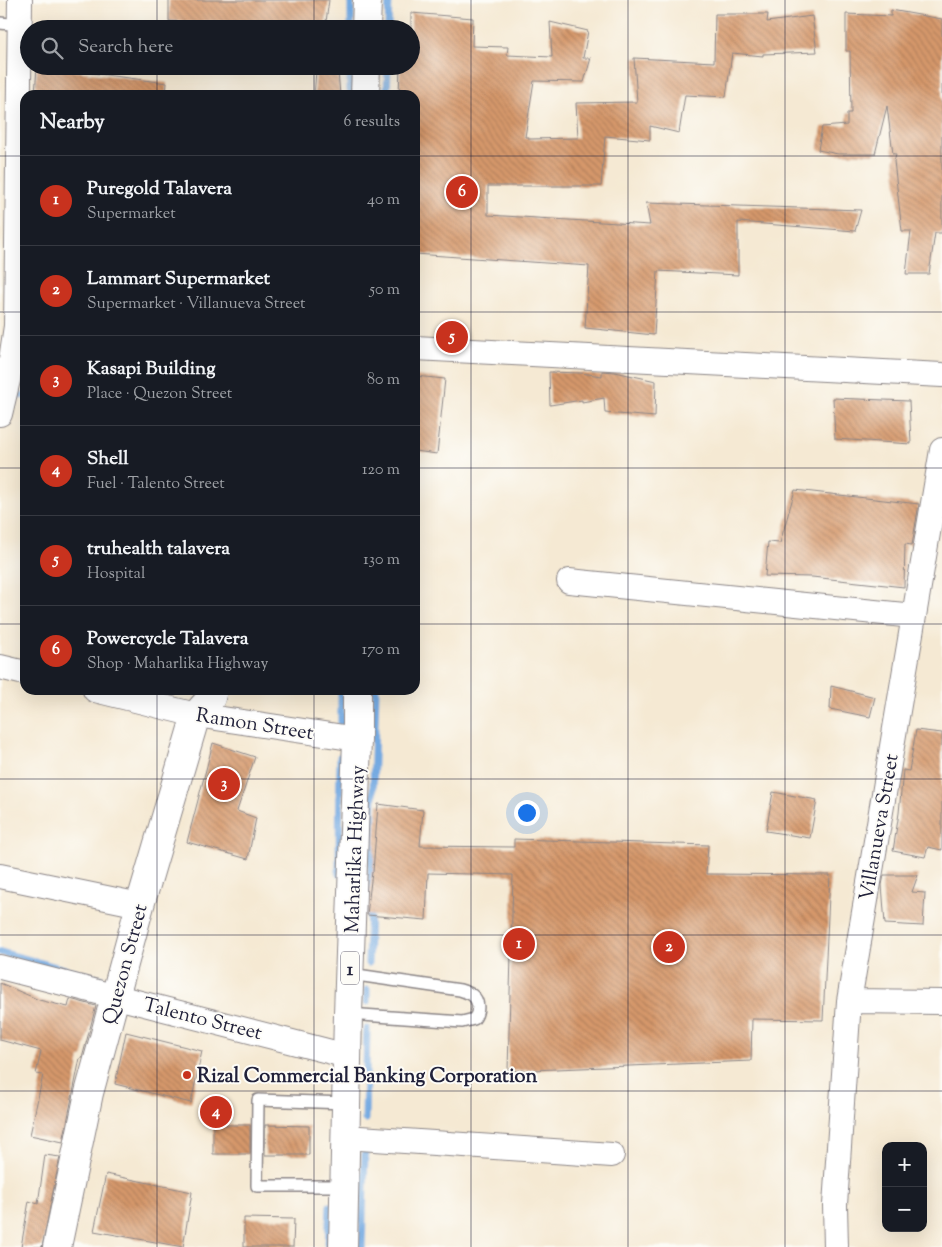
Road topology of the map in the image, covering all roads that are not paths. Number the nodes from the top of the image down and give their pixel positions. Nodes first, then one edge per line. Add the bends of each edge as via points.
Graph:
1 (20, 0) edge
2 (367, 0) edge
3 (366, 20) edge
4 (10, 24) edge
5 (366, 75) edge
6 (365, 90) edge
7 (420, 348) edge
8 (942, 375) edge
9 (11, 380) edge
10 (0, 414) edge
11 (942, 450) edge
12 (569, 580) dead end
13 (914, 616) junction
14 (0, 667) edge
15 (20, 672) edge
16 (114, 695) edge
17 (212, 695) edge
18 (358, 695) edge
19 (196, 715) junction
20 (357, 739) junction
21 (0, 876) edge
22 (140, 905) junction
23 (0, 967) edge
24 (350, 974) junction
25 (115, 996) junction
26 (849, 1001) junction
27 (942, 1002) edge
28 (348, 1014) junction
29 (347, 1056) junction
30 (346, 1103) junction
31 (345, 1137) junction
32 (612, 1155) dead end
33 (343, 1186) junction
34 (57, 1247) edge
35 (343, 1247) edge
36 (836, 1247) edge

1 - 4 street
2 - 3 main road
4 - 9 street via 16,326
5 - 6 main road
7 - 8 street
9 - 10 street
11 - 13 street, Villanueva Street
12 - 13 street
13 - 26 street, Villanueva Street
14 - 15 street
16 - 19 street, Ramon Street
17 - 19 main road, Quezon Street
18 - 20 main road, Maharlika Highway / 1
19 - 20 street, Ramon Street
19 - 22 main road, Quezon Street
20 - 24 main road, Maharlika Highway / 1
21 - 22 street
22 - 25 main road, Quezon Street
23 - 25 street, Talento Street
24 - 28 main road, Maharlika Highway / 1
24 - 28 lane via 460,990 472,995 478,1004 478,1015 462,1022
25 - 29 street, Talento Street
25 - 34 main road, Quezon Street via 89,1093
26 - 27 street
26 - 36 street, Villanueva Street via 835,1206
28 - 29 main road, Maharlika Highway / 1
29 - 30 main road, Maharlika Highway / 1
30 - 31 main road, Maharlika Highway / 1
30 - 33 lane via 258,1100 257,1186
31 - 32 street
31 - 33 main road, Maharlika Highway / 1
33 - 35 main road, Maharlika Highway / 1

